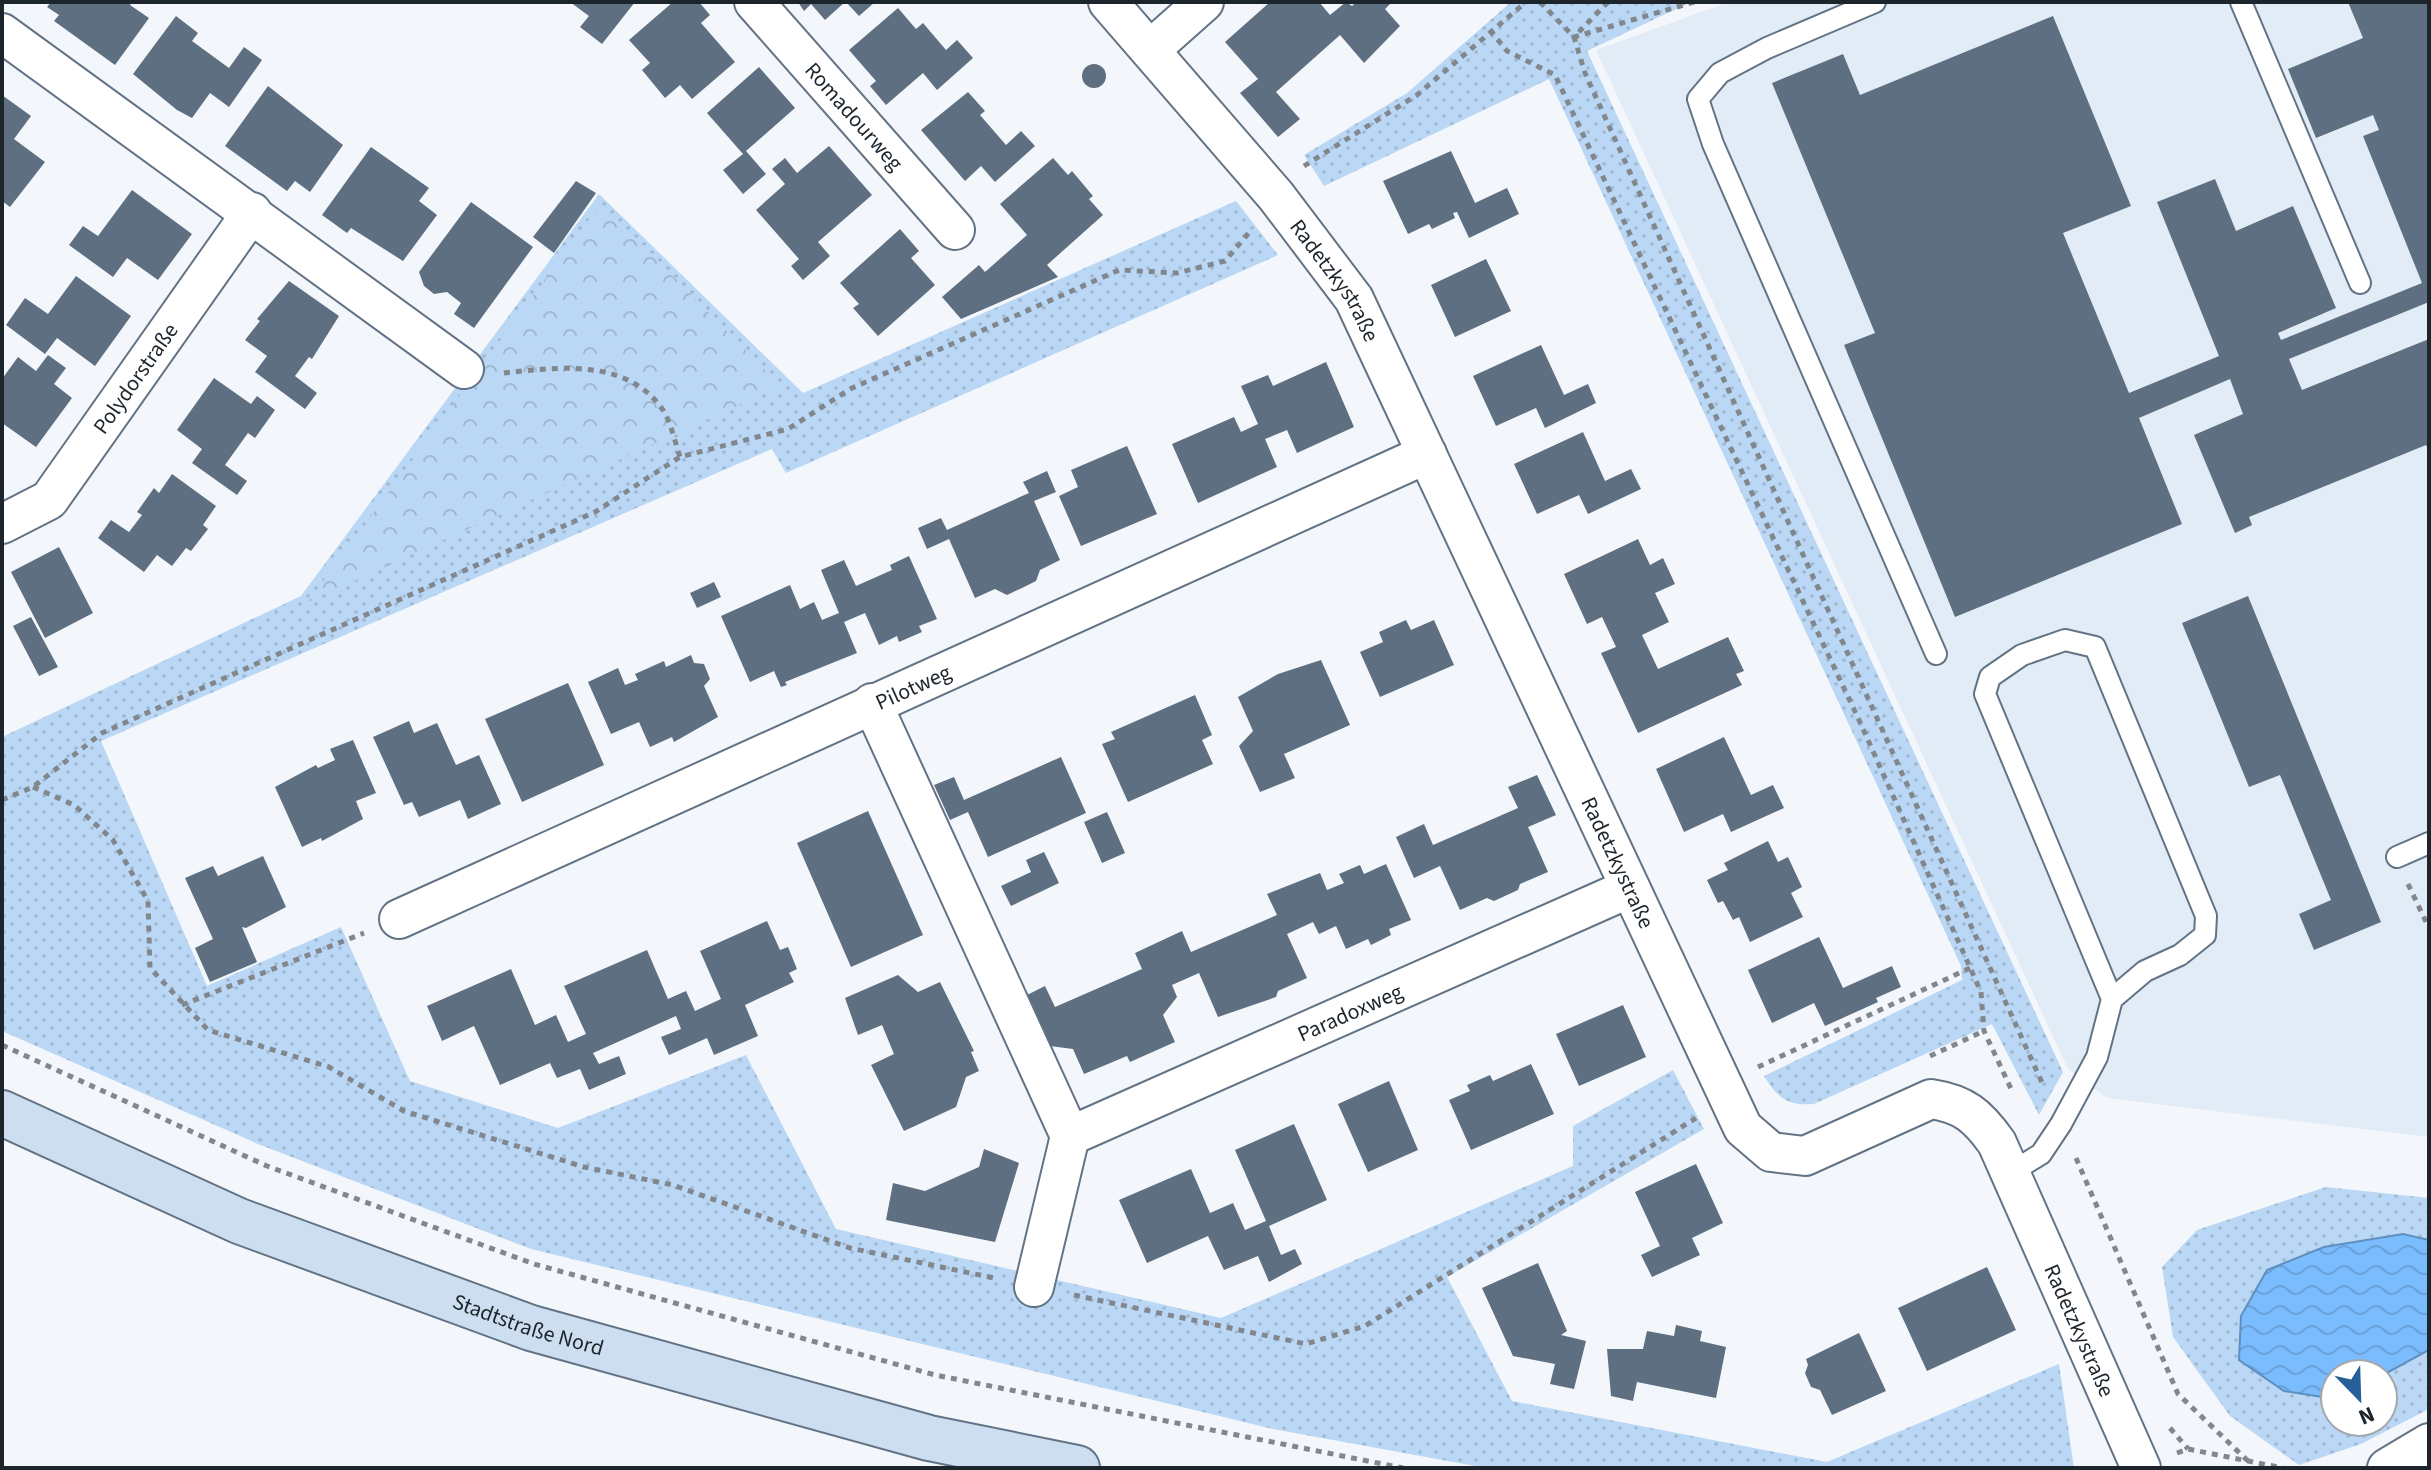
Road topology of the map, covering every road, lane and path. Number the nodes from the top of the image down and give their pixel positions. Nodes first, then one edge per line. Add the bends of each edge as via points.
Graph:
1 (754, 2) edge
2 (1108, 2) edge
3 (1204, 2) edge
4 (1526, 2) edge
5 (1540, 2) edge
6 (1608, 2) edge
7 (1694, 2) edge
8 (1875, 2) edge
9 (2241, 2) edge
10 (1490, 30) junction
11 (2, 33) edge
12 (1574, 37) junction
13 (1150, 50) junction
14 (1276, 196) junction
15 (252, 212) junction
16 (955, 230) dead end
17 (2360, 283) dead end
18 (464, 369) joint
19 (1427, 454) junction
20 (680, 457) junction
21 (2, 524) edge
22 (1936, 654) dead end
23 (872, 703) junction
24 (33, 787) junction
25 (2, 800) edge
26 (2429, 843) edge
27 (2397, 857) joint
28 (1630, 888) junction
29 (399, 919) joint
30 (2429, 928) edge
31 (1970, 968) junction
32 (2112, 999) junction
33 (182, 1005) junction
34 (2, 1045) edge
35 (1916, 1063) dead end
36 (1761, 1081) dead end
37 (1720, 1086) junction
38 (2, 1113) edge
39 (2061, 1124) junction
40 (1070, 1136) junction
41 (2010, 1173) junction
42 (1034, 1287) junction
43 (2429, 1443) edge
44 (2249, 1462) junction
45 (1077, 1468) edge
46 (1403, 1468) edge
47 (2141, 1468) edge
48 (2283, 1468) edge
49 (2387, 1468) edge

1 - 16 street, Romadourweg
2 - 13 street, Radetzkystraße
3 - 13 street
4 - 10 path
5 - 12 path
6 - 12 path
7 - 12 path
8 - 22 lane via 1720,73 1698,99
9 - 17 lane
10 - 14 path via 1417,95 1301,168
10 - 31 path via 1507,51 1555,75
11 - 15 street
12 - 39 path via 1585,73
13 - 14 street, Radetzkystraße
14 - 19 street, Radetzkystraße via 1354,299
14 - 20 path via 1225,261 1177,273 1119,270 850,389 788,429
15 - 18 street
15 - 21 street, Polydorstraße via 49,500
18 - 20 path via 489,375 589,368 635,381 664,411
19 - 23 street, Pilotweg
19 - 28 street, Radetzkystraße
20 - 24 path via 595,512 102,733
23 - 29 street, Pilotweg
23 - 40 street
24 - 25 path
24 - 33 path via 74,805 113,840 148,901 150,968
26 - 27 lane
27 - 30 path
28 - 37 street, Radetzkystraße
28 - 40 street, Paradoxweg
29 - 33 path
31 - 35 path via 1981,992 1984,1031
31 - 36 path via 1755,1068
32 - 32 lane via 1985,694 1990,677 2022,655 2065,640 2095,647 2206,916 2205,935 2180,955 2145,971
32 - 39 lane via 2097,1057
33 - 42 path via 208,1030 329,1067 404,1111 584,1167 673,1185 850,1248
34 - 46 path via 267,1166 534,1264 935,1375
37 - 41 street, Radetzkystraße via 1743,1128 1771,1152 1805,1156 1931,1099 1954,1102 1978,1116
37 - 42 path via 1695,1120 1365,1326 1306,1344
38 - 45 main road, Stadtstraße Nord via 239,1221 531,1328 929,1438
39 - 41 lane via 2041,1154
39 - 44 path via 2178,1394
40 - 42 street
41 - 47 street, Radetzkystraße
43 - 49 street
44 - 47 path via 2188,1449
44 - 48 path

